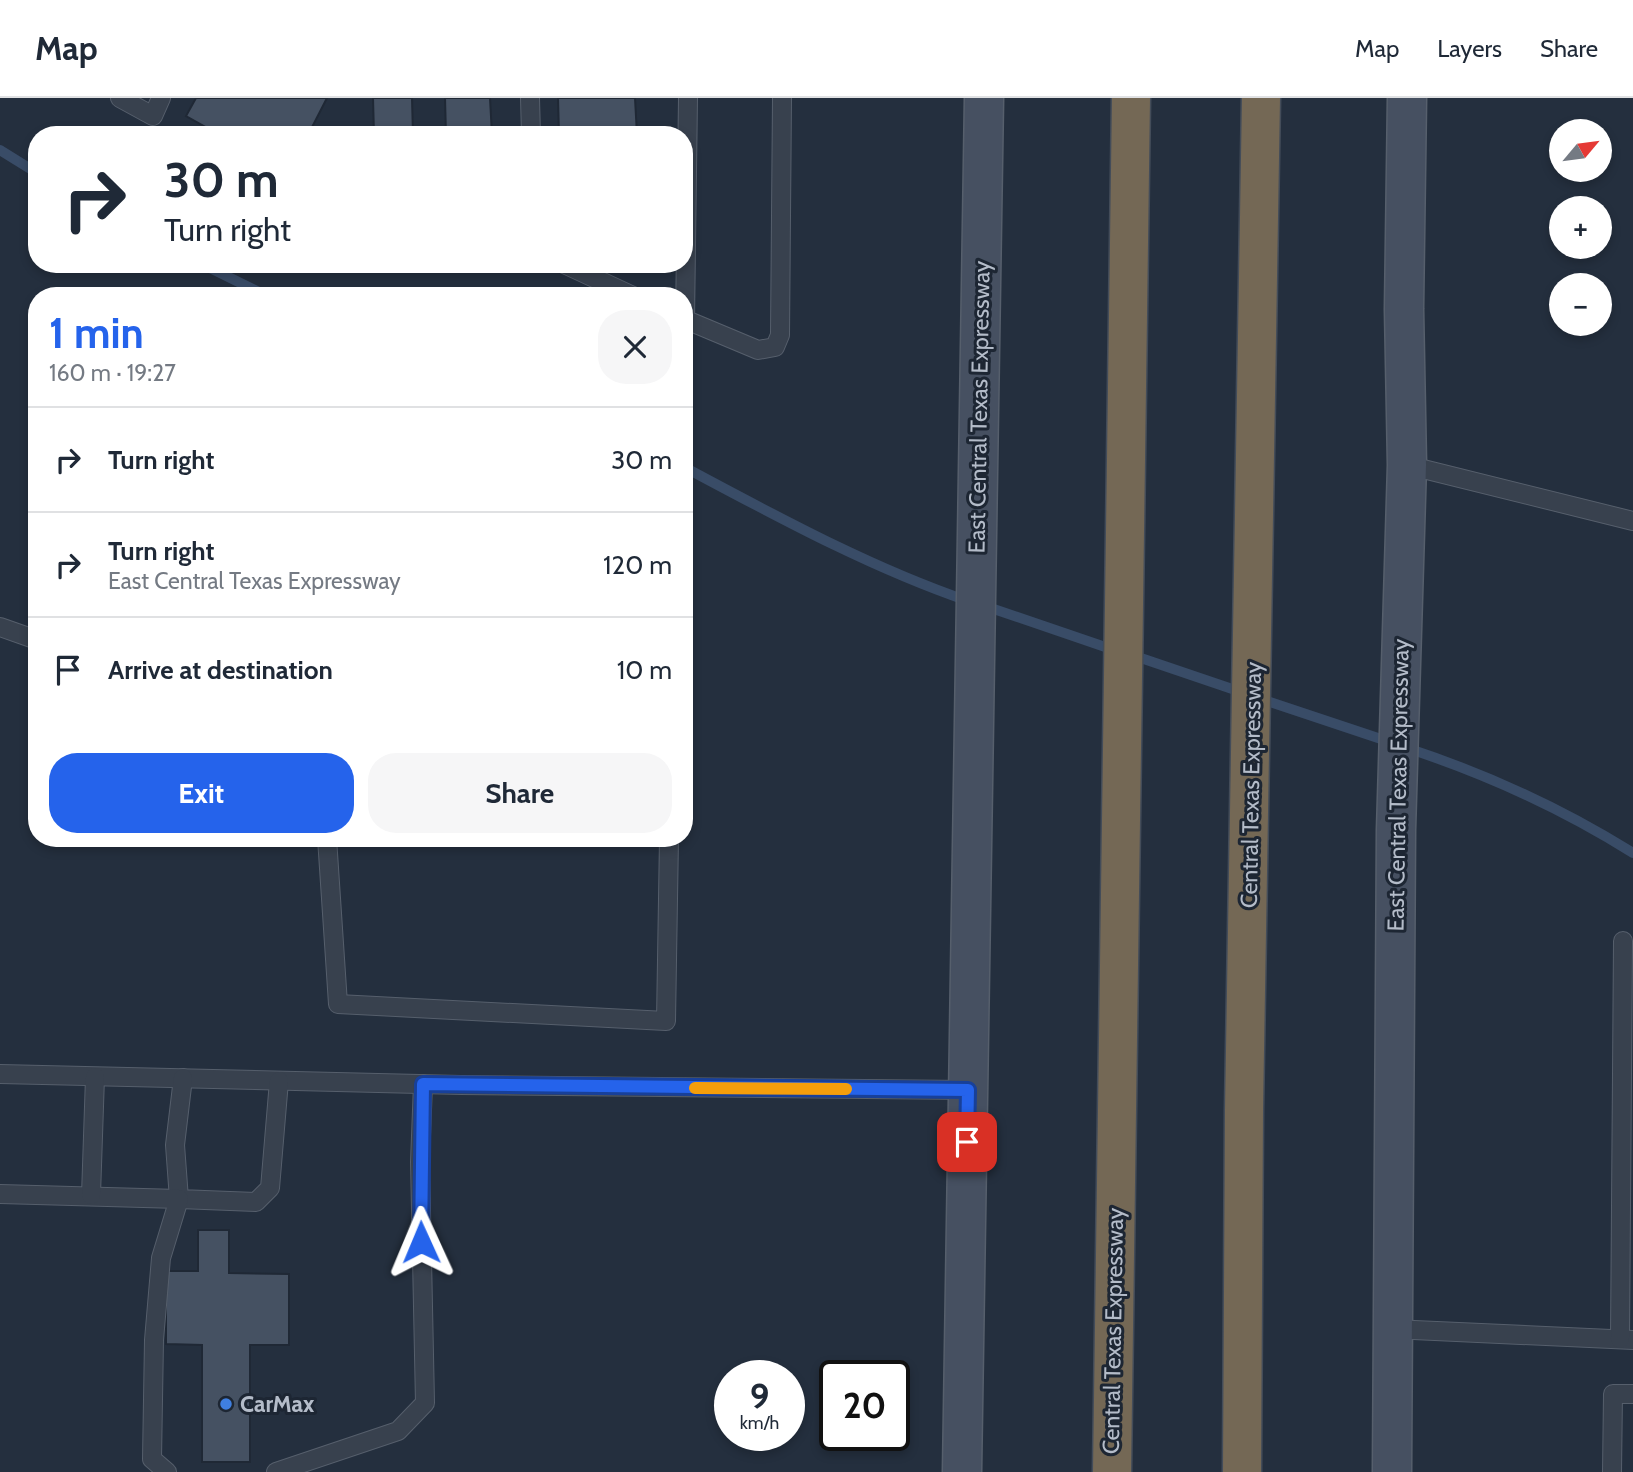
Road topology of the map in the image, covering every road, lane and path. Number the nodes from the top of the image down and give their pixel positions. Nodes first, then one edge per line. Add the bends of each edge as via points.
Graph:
1 (120, 98) edge
2 (161, 98) edge
3 (530, 98) edge
4 (688, 98) edge
5 (782, 98) edge
6 (984, 98) edge
7 (1131, 98) edge
8 (1261, 98) edge
9 (1407, 98) edge
10 (531, 126) edge
11 (688, 126) edge
12 (583, 273) edge
13 (614, 287) edge
14 (693, 322) edge
15 (1407, 465) junction
16 (1633, 521) edge
17 (0, 627) edge
18 (28, 637) edge
19 (328, 847) edge
20 (669, 847) edge
21 (1623, 941) dead end
22 (1628, 999) edge
23 (0, 1074) edge
24 (95, 1077) junction
25 (183, 1079) junction
26 (0, 1080) edge
27 (279, 1081) junction
28 (423, 1084) junction
29 (968, 1090) junction
30 (0, 1194) edge
31 (91, 1195) junction
32 (179, 1199) junction
33 (1392, 1329) junction
34 (1626, 1339) edge
35 (1633, 1394) edge
36 (167, 1472) edge
37 (276, 1472) edge
38 (962, 1472) edge
39 (1112, 1472) edge
40 (1242, 1472) edge
41 (1392, 1472) edge
42 (1612, 1472) edge

1 - 2 lane via 153,116
3 - 10 lane
4 - 11 lane
5 - 14 lane via 780,335 775,347 758,350
6 - 29 main road, East Central Texas Expressway
7 - 39 highway, Central Texas Expressway
8 - 40 highway, Central Texas Expressway
9 - 15 main road, East Central Texas Expressway
12 - 13 lane
15 - 16 lane
15 - 33 main road, East Central Texas Expressway via 1396,830
17 - 18 lane
19 - 20 lane via 338,1004 666,1021
21 - 22 lane
22 - 34 lane
23 - 24 lane
23 - 26 lane
24 - 25 lane
24 - 31 lane
25 - 27 lane
25 - 32 lane via 175,1145
27 - 28 lane
27 - 32 lane via 270,1188 256,1202
28 - 29 lane
28 - 37 lane via 425,1403 398,1431
29 - 38 main road, East Central Texas Expressway
30 - 31 lane
31 - 32 lane
32 - 36 lane via 161,1258 154,1340 152,1459
33 - 34 lane
33 - 41 main road, East Central Texas Expressway
35 - 42 lane via 1613,1394

